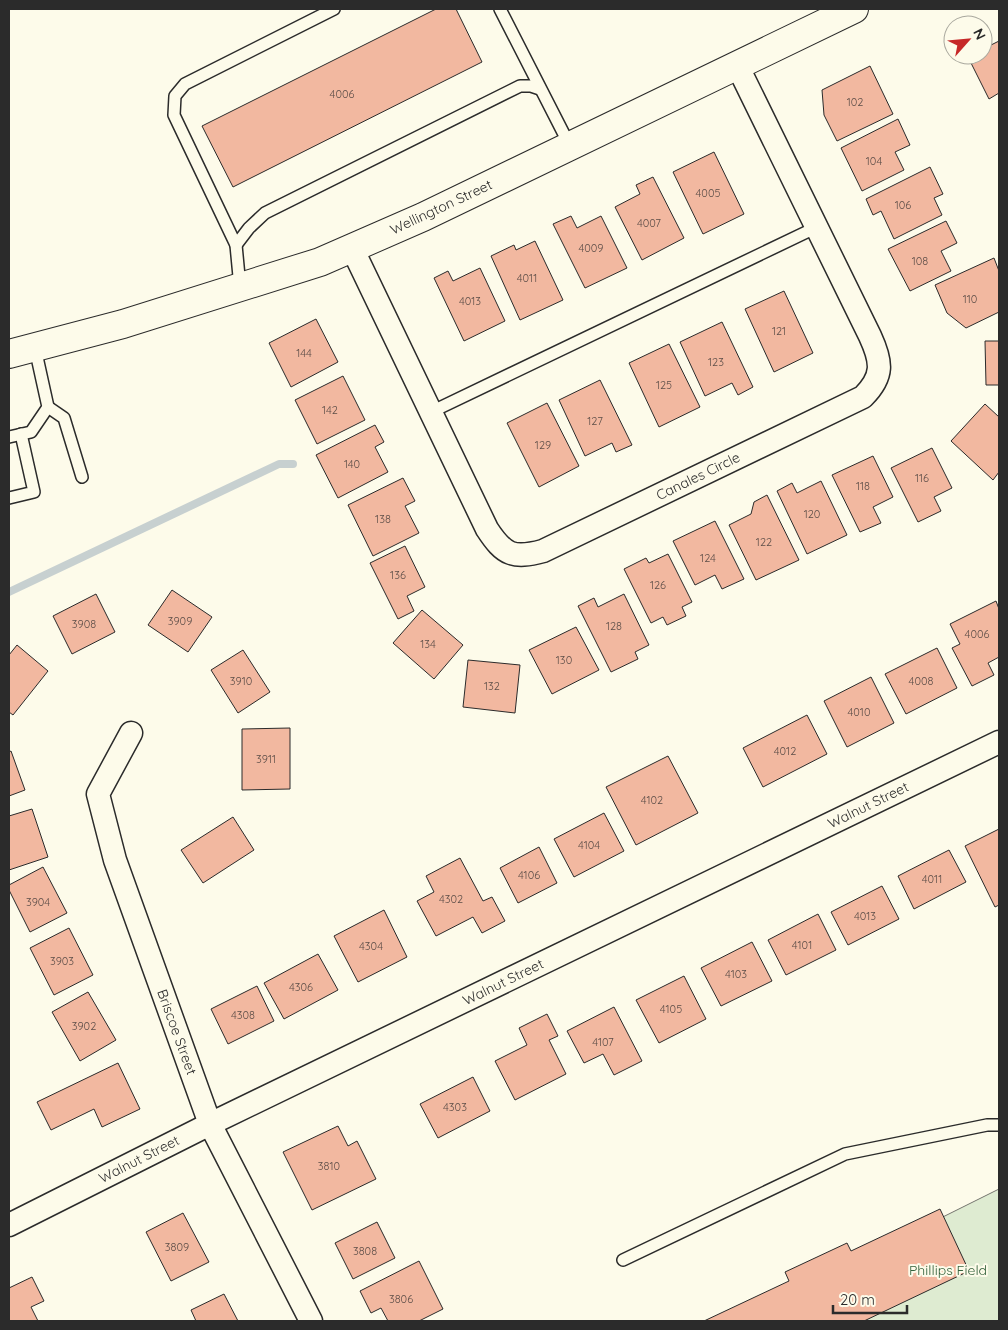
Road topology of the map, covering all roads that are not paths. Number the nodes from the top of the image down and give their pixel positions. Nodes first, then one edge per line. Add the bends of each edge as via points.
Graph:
1 (334, 9) edge
2 (500, 9) edge
3 (854, 9) edge
4 (737, 65) junction
5 (540, 89) junction
6 (570, 146) junction
7 (817, 227) junction
8 (236, 245) junction
9 (352, 248) junction
10 (240, 287) junction
11 (35, 348) junction
12 (9, 354) edge
13 (48, 407) junction
14 (431, 412) junction
15 (22, 434) junction
16 (9, 438) edge
17 (82, 477) dead end
18 (9, 498) edge
19 (131, 733) dead end
20 (999, 742) edge
21 (210, 1124) junction
22 (999, 1125) edge
23 (9, 1225) edge
24 (623, 1260) dead end
25 (311, 1321) edge

1 - 8 lane via 185,84 175,96 174,115
2 - 5 lane
3 - 4 street, Wellington Street
4 - 6 street, Wellington Street
4 - 7 street, Canales Circle
5 - 6 lane
5 - 8 lane via 520,86 265,214
6 - 9 street, Wellington Street
7 - 14 lane
7 - 14 street, Canales Circle via 873,342 879,375 874,386 863,397 543,551 524,556 510,554 497,544
8 - 10 lane
9 - 10 street, Wellington Street via 320,262
9 - 14 street, Canales Circle
10 - 11 street, Wellington Street
11 - 12 street, Wellington Street
11 - 13 lane
13 - 15 lane via 31,432
13 - 17 lane via 64,418
15 - 16 lane
15 - 18 lane via 34,492
19 - 21 street, Briscoe Street via 98,794 115,860
20 - 21 street, Walnut Street
21 - 23 street, Walnut Street
21 - 25 street, Briscoe Street
22 - 24 lane via 845,1154

